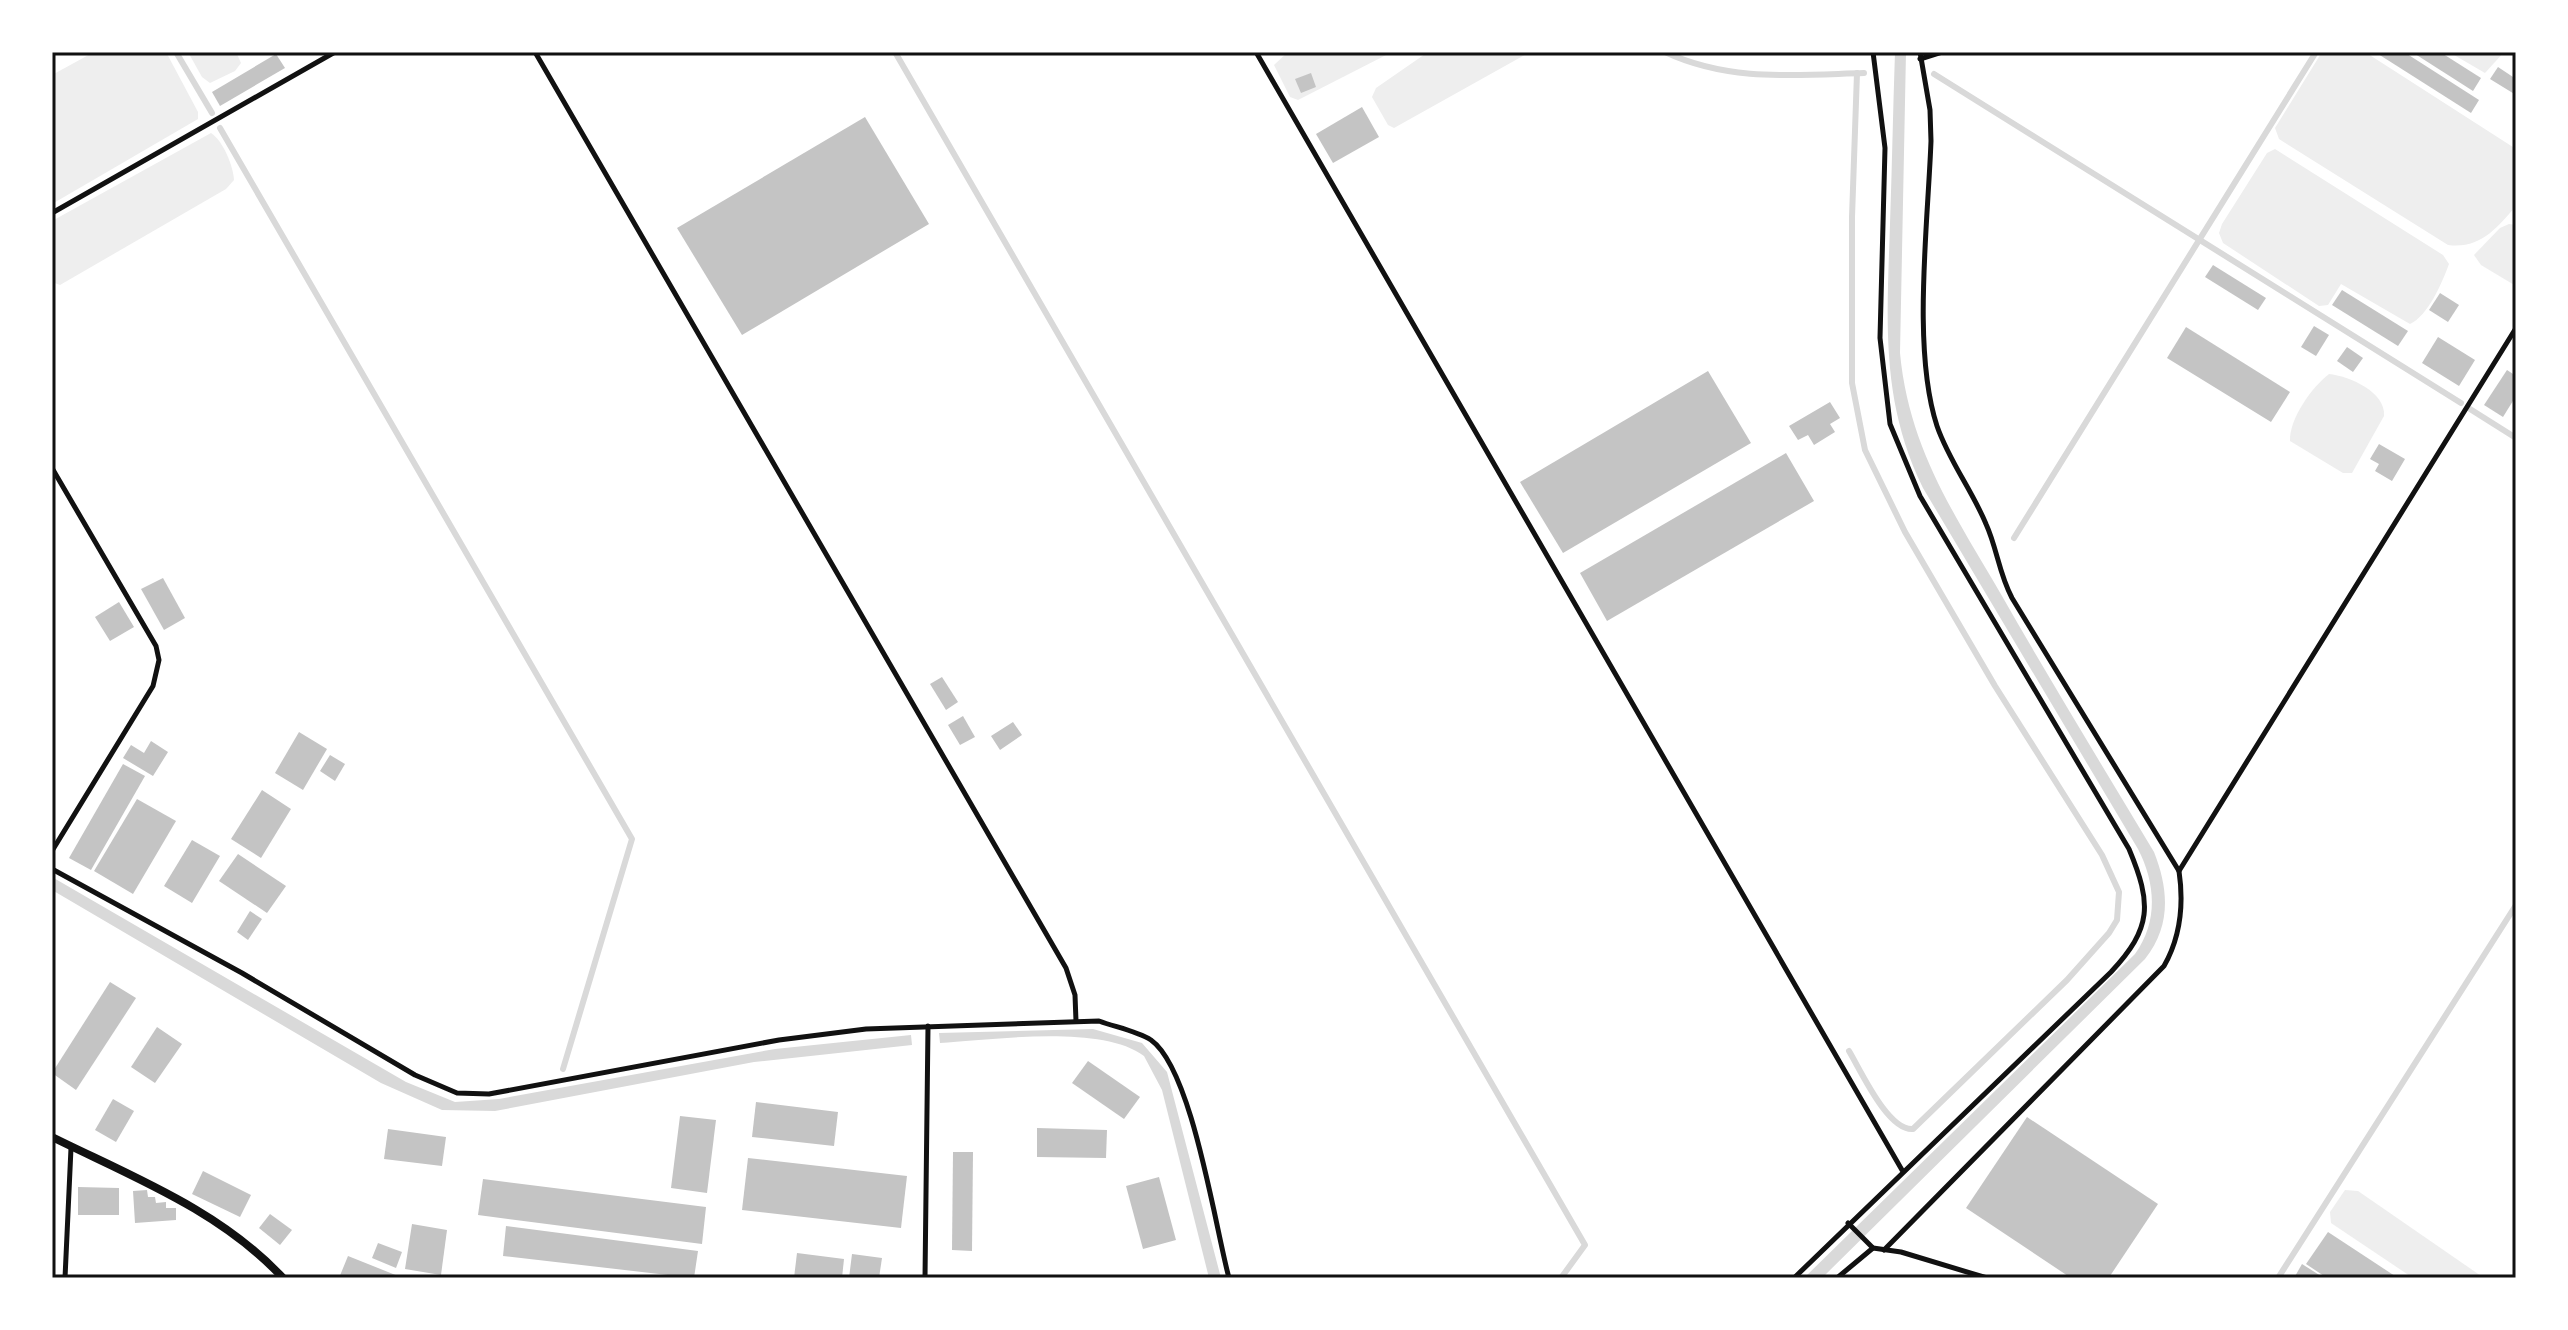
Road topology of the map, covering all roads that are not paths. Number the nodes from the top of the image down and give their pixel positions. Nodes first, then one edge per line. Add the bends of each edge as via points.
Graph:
1 (335, 52) edge
2 (535, 52) edge
3 (1256, 52) edge
4 (1873, 52) edge
5 (1942, 52) edge
6 (1920, 56) edge
7 (52, 213) edge
8 (2516, 328) edge
9 (52, 468) edge
10 (52, 851) edge
11 (52, 869) edge
12 (2179, 871) junction
13 (1076, 1021) junction
14 (928, 1026) junction
15 (52, 1137) edge
16 (71, 1147) junction
17 (1902, 1170) junction
18 (1848, 1223) junction
19 (1873, 1248) junction
20 (1884, 1250) junction
21 (65, 1278) edge
22 (283, 1278) edge
23 (925, 1278) edge
24 (1229, 1278) edge
25 (1794, 1278) edge
26 (1837, 1278) edge
27 (1987, 1278) edge

1 - 7 lane
2 - 13 lane via 1066,968
3 - 17 lane
4 - 17 lane via 1885,148 1880,338 1890,424 1920,496 2129,849 2146,909 2132,950
5 - 6 lane
6 - 12 lane via 1931,141 1926,358 1937,425 1986,523 2012,598
8 - 12 lane
9 - 10 lane via 156,646 159,660 153,686
11 - 14 lane via 379,1055 457,1093 489,1094 779,1040
12 - 20 lane via 2180,927 2164,966
13 - 14 lane
13 - 24 lane via 1099,1021 1151,1040 1174,1068
14 - 23 lane
15 - 16 street
16 - 21 lane
16 - 22 street via 214,1220 256,1249
17 - 18 lane
18 - 19 lane
18 - 25 lane
19 - 20 lane
19 - 26 lane
20 - 27 lane

